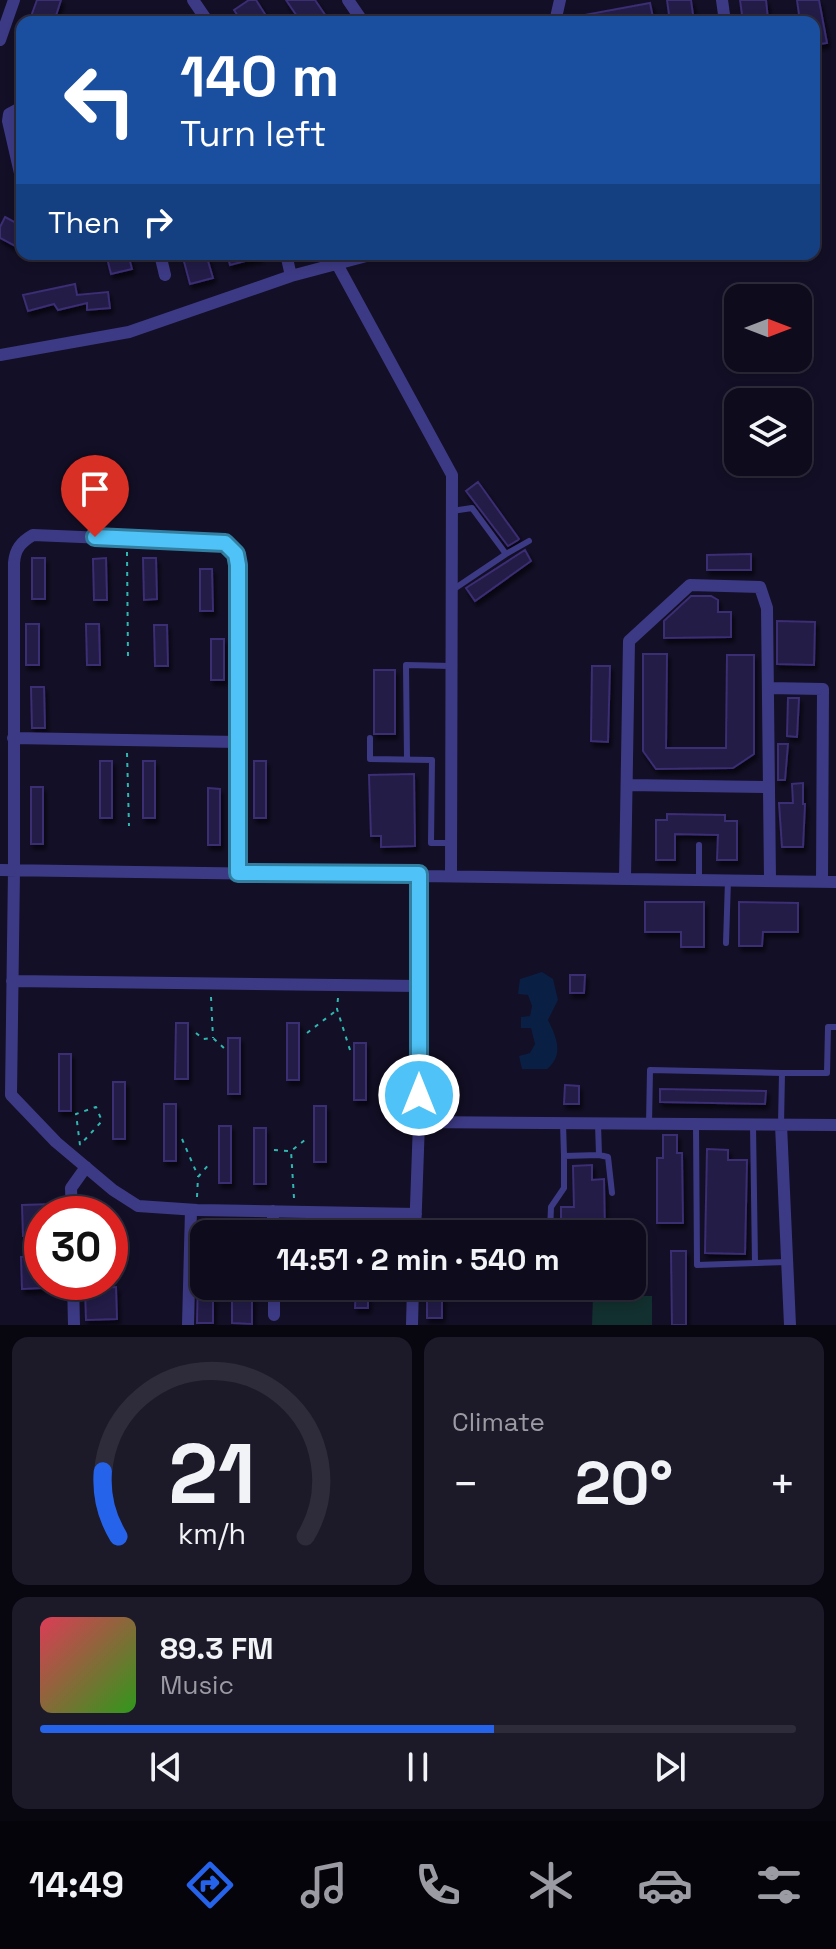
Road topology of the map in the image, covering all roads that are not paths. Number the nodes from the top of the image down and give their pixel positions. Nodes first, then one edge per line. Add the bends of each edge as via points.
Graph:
1 (14, 0) edge
2 (0, 40) edge
3 (16, 110) edge
4 (16, 156) edge
5 (161, 260) edge
6 (287, 260) edge
7 (352, 260) edge
8 (337, 264) junction
9 (165, 275) dead end
10 (291, 276) junction
11 (0, 355) edge
12 (452, 511) junction
13 (529, 541) dead end
14 (506, 554) junction
15 (451, 591) junction
16 (451, 666) junction
17 (768, 688) junction
18 (13, 738) junction
19 (370, 738) dead end
20 (238, 742) junction
21 (407, 759) junction
22 (627, 785) junction
23 (769, 787) junction
24 (451, 843) junction
25 (699, 845) dead end
26 (0, 870) edge
27 (14, 870) junction
28 (238, 873) junction
29 (419, 874) junction
30 (451, 875) junction
31 (625, 878) junction
32 (699, 879) junction
33 (728, 880) junction
34 (770, 880) junction
35 (822, 882) junction
36 (836, 882) edge
37 (726, 943) dead end
38 (12, 981) junction
39 (419, 986) junction
40 (836, 1027) edge
41 (782, 1073) junction
42 (5, 1083) edge
43 (419, 1122) junction
44 (563, 1123) junction
45 (598, 1124) junction
46 (649, 1124) junction
47 (696, 1124) junction
48 (753, 1125) junction
49 (781, 1125) junction
50 (836, 1125) edge
51 (599, 1155) junction
52 (564, 1156) junction
53 (86, 1167) junction
54 (612, 1193) dead end
55 (71, 1196) edge
56 (194, 1210) junction
57 (273, 1211) junction
58 (416, 1214) junction
59 (273, 1220) edge
60 (416, 1220) edge
61 (550, 1220) edge
62 (787, 1262) junction
63 (755, 1263) junction
64 (73, 1300) edge
65 (274, 1300) edge
66 (413, 1300) edge
67 (274, 1315) dead end
68 (74, 1325) edge
69 (188, 1325) edge
70 (412, 1325) edge
71 (790, 1325) edge

1 - 2 street
3 - 4 street via 8,121
5 - 9 street
6 - 10 street
7 - 8 street
8 - 10 street
8 - 12 street via 452,475
10 - 11 street via 129,332
12 - 14 lane via 472,508
12 - 15 street
13 - 14 lane
14 - 15 lane
15 - 16 street
16 - 21 lane via 406,665
16 - 24 street
17 - 22 street via 767,608 760,587 690,585 629,641
17 - 23 street
17 - 35 street via 823,689
18 - 20 street
18 - 20 street via 15,551 33,535 225,543 236,554
18 - 27 street
19 - 21 lane via 370,759
20 - 28 street
21 - 24 lane via 432,760 431,843
22 - 23 street
22 - 31 street
23 - 34 street
24 - 30 street
25 - 32 lane
26 - 27 street
27 - 28 street
27 - 38 street
28 - 29 street
29 - 30 street
29 - 39 street
30 - 31 street
31 - 32 street
32 - 33 street
33 - 34 street
33 - 37 lane
34 - 35 street
35 - 36 street
38 - 39 street
38 - 42 street
39 - 43 street
40 - 41 lane via 828,1027 827,1073
41 - 46 lane via 650,1070
41 - 49 lane
42 - 53 street via 15,1102
43 - 44 street
43 - 58 street
44 - 45 street
44 - 52 lane
45 - 46 street
45 - 51 lane
46 - 47 street
47 - 48 street
47 - 63 lane via 697,1265
48 - 49 street
48 - 63 lane
49 - 50 street
49 - 62 street
51 - 52 lane
51 - 54 lane via 608,1157
52 - 61 lane via 564,1188 551,1207
53 - 55 street
53 - 56 street via 138,1206
56 - 57 street
56 - 69 street
57 - 58 street
57 - 59 street
58 - 60 street
62 - 63 lane
62 - 71 street
64 - 68 street
65 - 67 street
66 - 70 street

